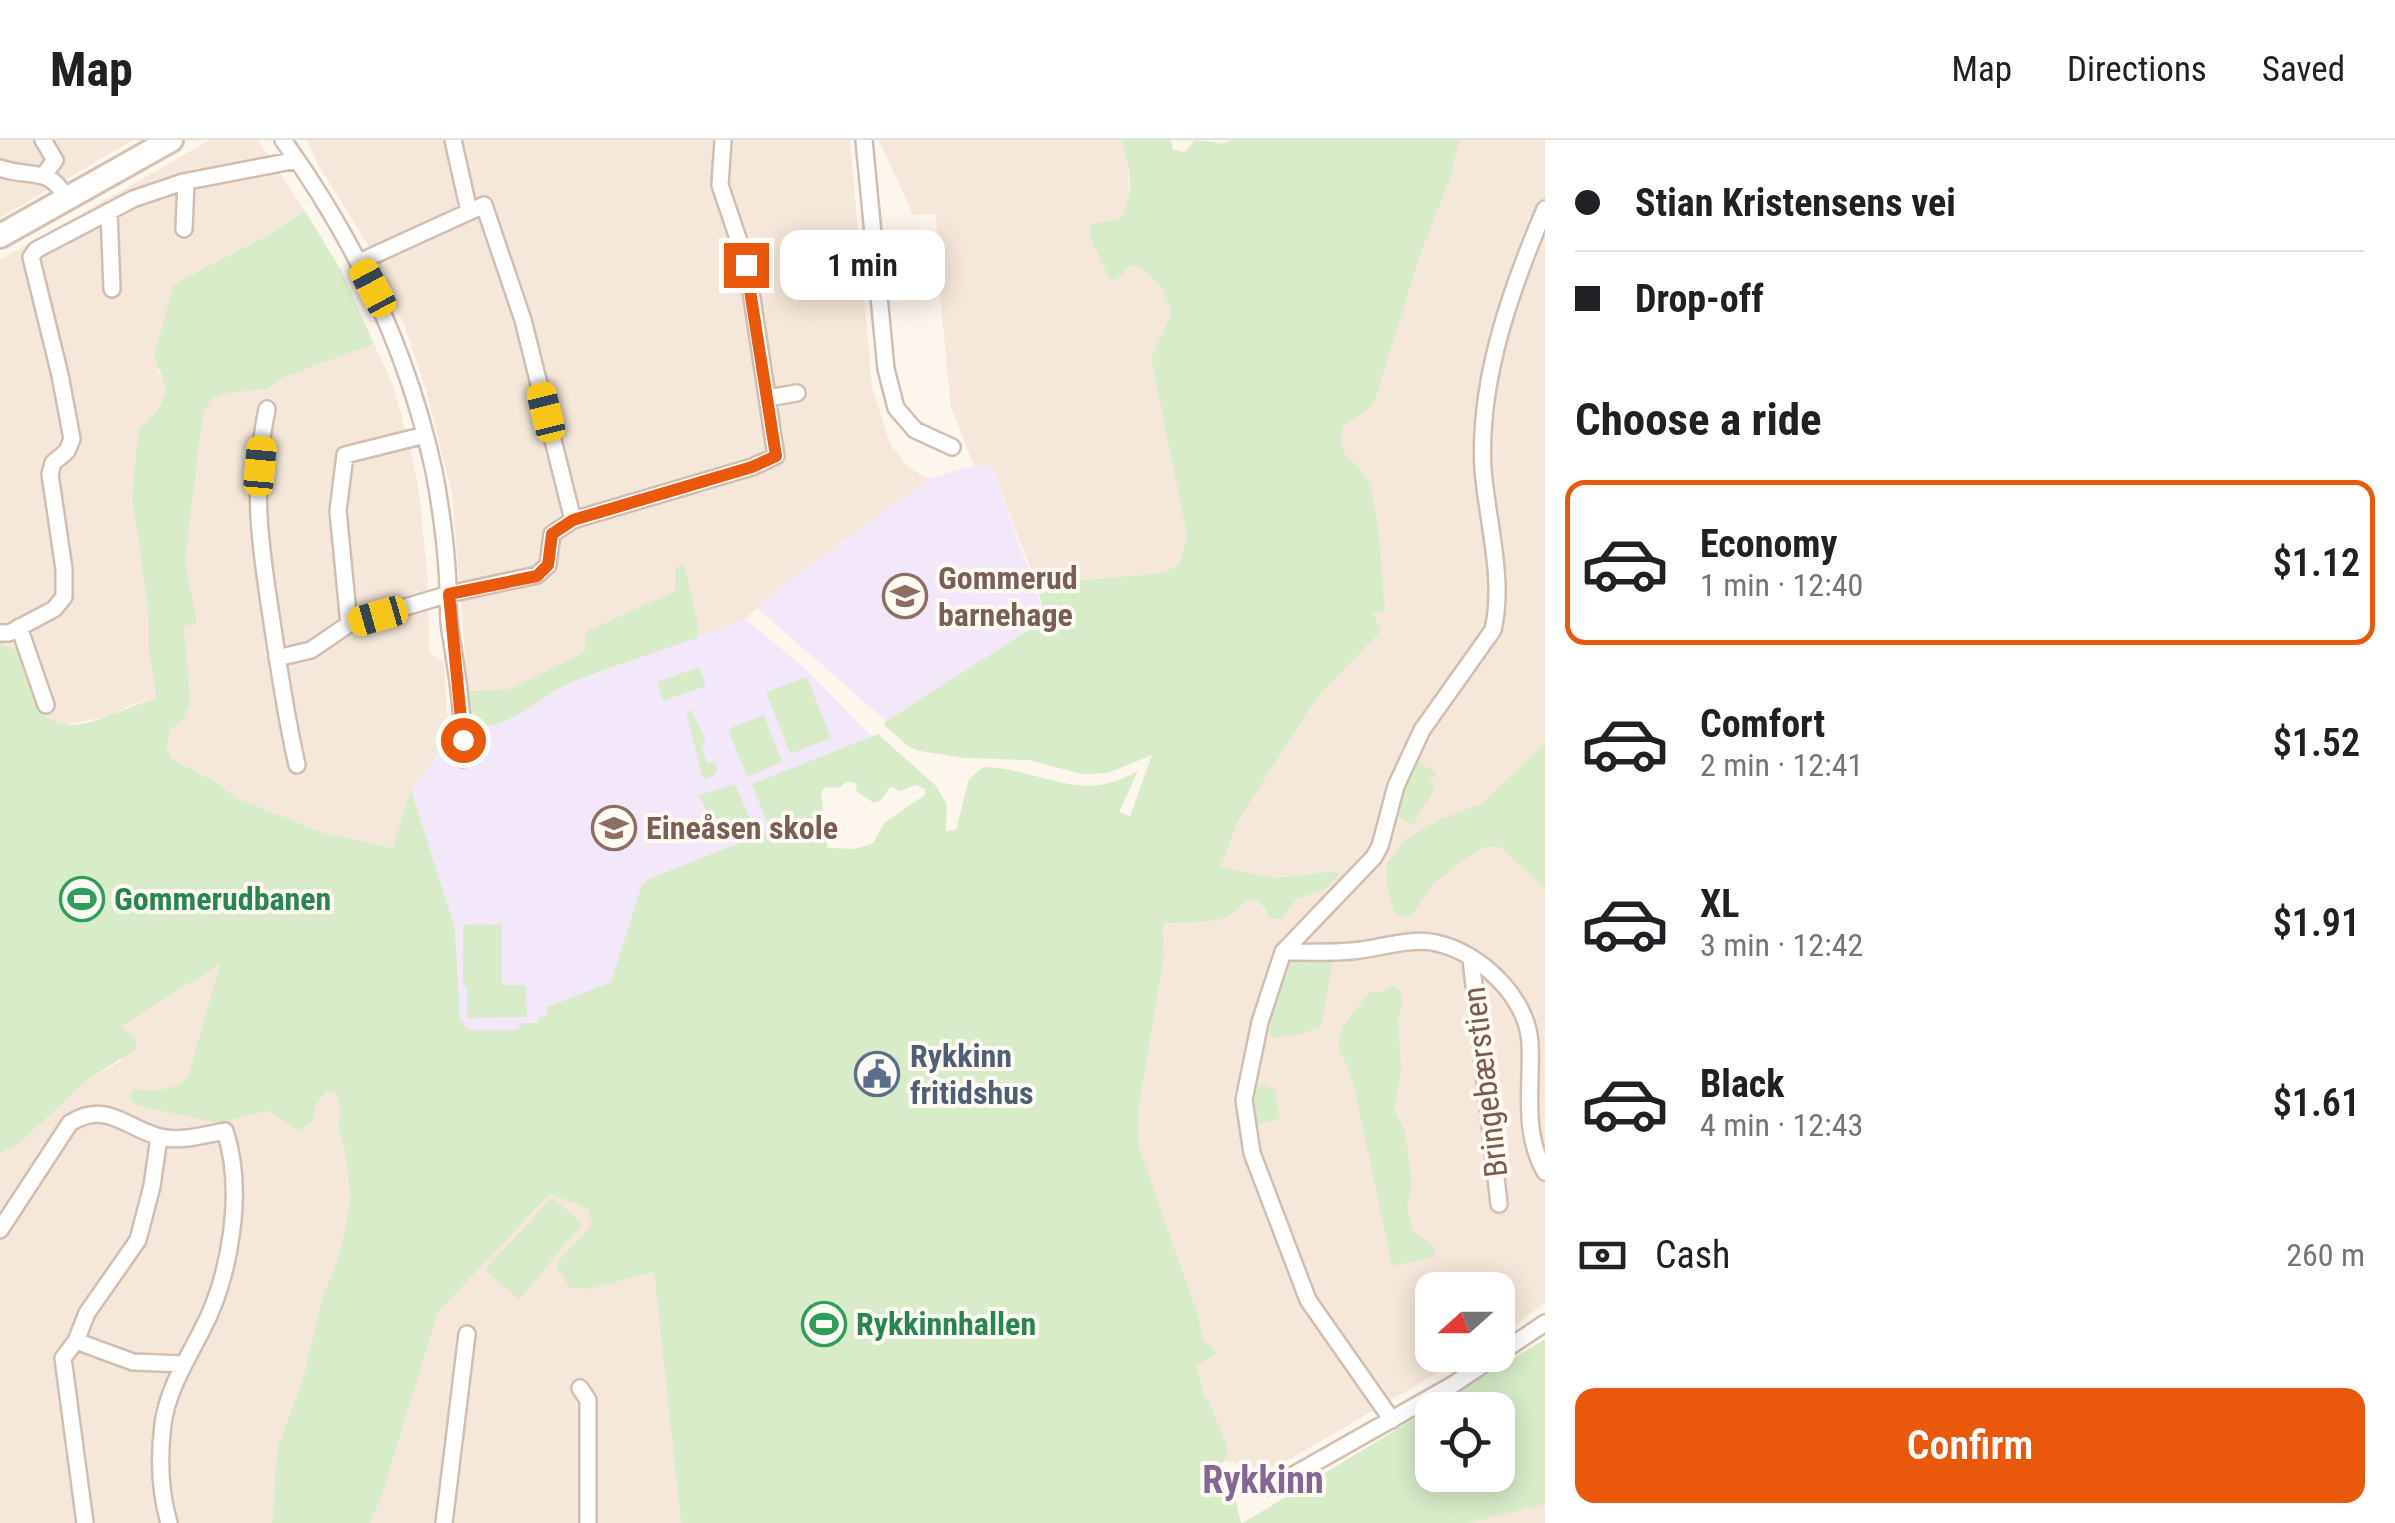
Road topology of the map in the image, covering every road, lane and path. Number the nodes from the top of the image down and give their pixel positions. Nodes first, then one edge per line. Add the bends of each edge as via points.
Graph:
1 (43, 140) edge
2 (172, 140) edge
3 (283, 140) edge
4 (453, 140) edge
5 (723, 140) edge
6 (864, 140) edge
7 (298, 160) junction
8 (0, 168) edge
9 (44, 174) junction
10 (186, 182) junction
11 (66, 198) junction
12 (476, 208) junction
13 (1545, 209) edge
14 (109, 211) junction
15 (184, 229) dead end
16 (0, 236) edge
17 (359, 262) junction
18 (112, 289) dead end
19 (797, 393) dead end
20 (768, 398) junction
21 (267, 409) dead end
22 (424, 436) junction
23 (952, 447) dead end
24 (573, 520) junction
25 (449, 594) junction
26 (348, 624) junction
27 (19, 627) junction
28 (0, 633) edge
29 (277, 658) junction
30 (46, 706) dead end
31 (463, 759) dead end
32 (297, 765) dead end
33 (1283, 952) junction
34 (1471, 960) junction
35 (159, 1137) junction
36 (1545, 1172) edge
37 (1499, 1204) dead end
38 (0, 1230) edge
39 (1545, 1322) edge
40 (467, 1334) dead end
41 (76, 1342) junction
42 (183, 1364) junction
43 (580, 1388) dead end
44 (1392, 1420) junction
45 (1250, 1486) dead end
46 (86, 1523) edge
47 (168, 1523) edge
48 (444, 1523) edge
49 (588, 1523) edge

1 - 9 street via 55,160
2 - 11 street
3 - 7 street
4 - 12 street
5 - 20 street via 720,186 746,265
6 - 23 street via 886,369 896,408 915,430
7 - 10 street
7 - 17 street
8 - 9 street
9 - 11 street
10 - 14 street
10 - 15 street
11 - 16 street
12 - 17 street
12 - 24 street via 524,320
13 - 33 street via 1496,350 1483,422 1496,582 1493,630 1422,730 1374,857
14 - 18 street
14 - 27 street via 31,257 72,439 50,474 66,589 54,609
17 - 22 street via 395,343
19 - 20 street
20 - 24 street via 776,456
21 - 29 street via 256,502
22 - 25 street
22 - 26 street via 345,455 338,511
24 - 25 street via 552,534 548,565 537,576
25 - 26 street
25 - 31 street
26 - 29 street via 311,650
27 - 28 street
27 - 30 street
29 - 32 street
33 - 34 street, Bringebærstien via 1436,942
33 - 44 street via 1247,1078 1252,1154 1308,1300
34 - 36 street, Bringebærstien via 1522,1010 1530,1041 1531,1140
34 - 37 street, Bringebærstien
35 - 38 street via 116,1118 82,1116 70,1124
35 - 41 street via 138,1240 87,1313
35 - 42 street via 225,1132 230,1152 232,1220 224,1278
39 - 44 street
40 - 48 street
41 - 42 street via 133,1362
41 - 46 street via 63,1358
42 - 47 street via 163,1423
43 - 49 street via 588,1400
44 - 45 street via 1268,1488

